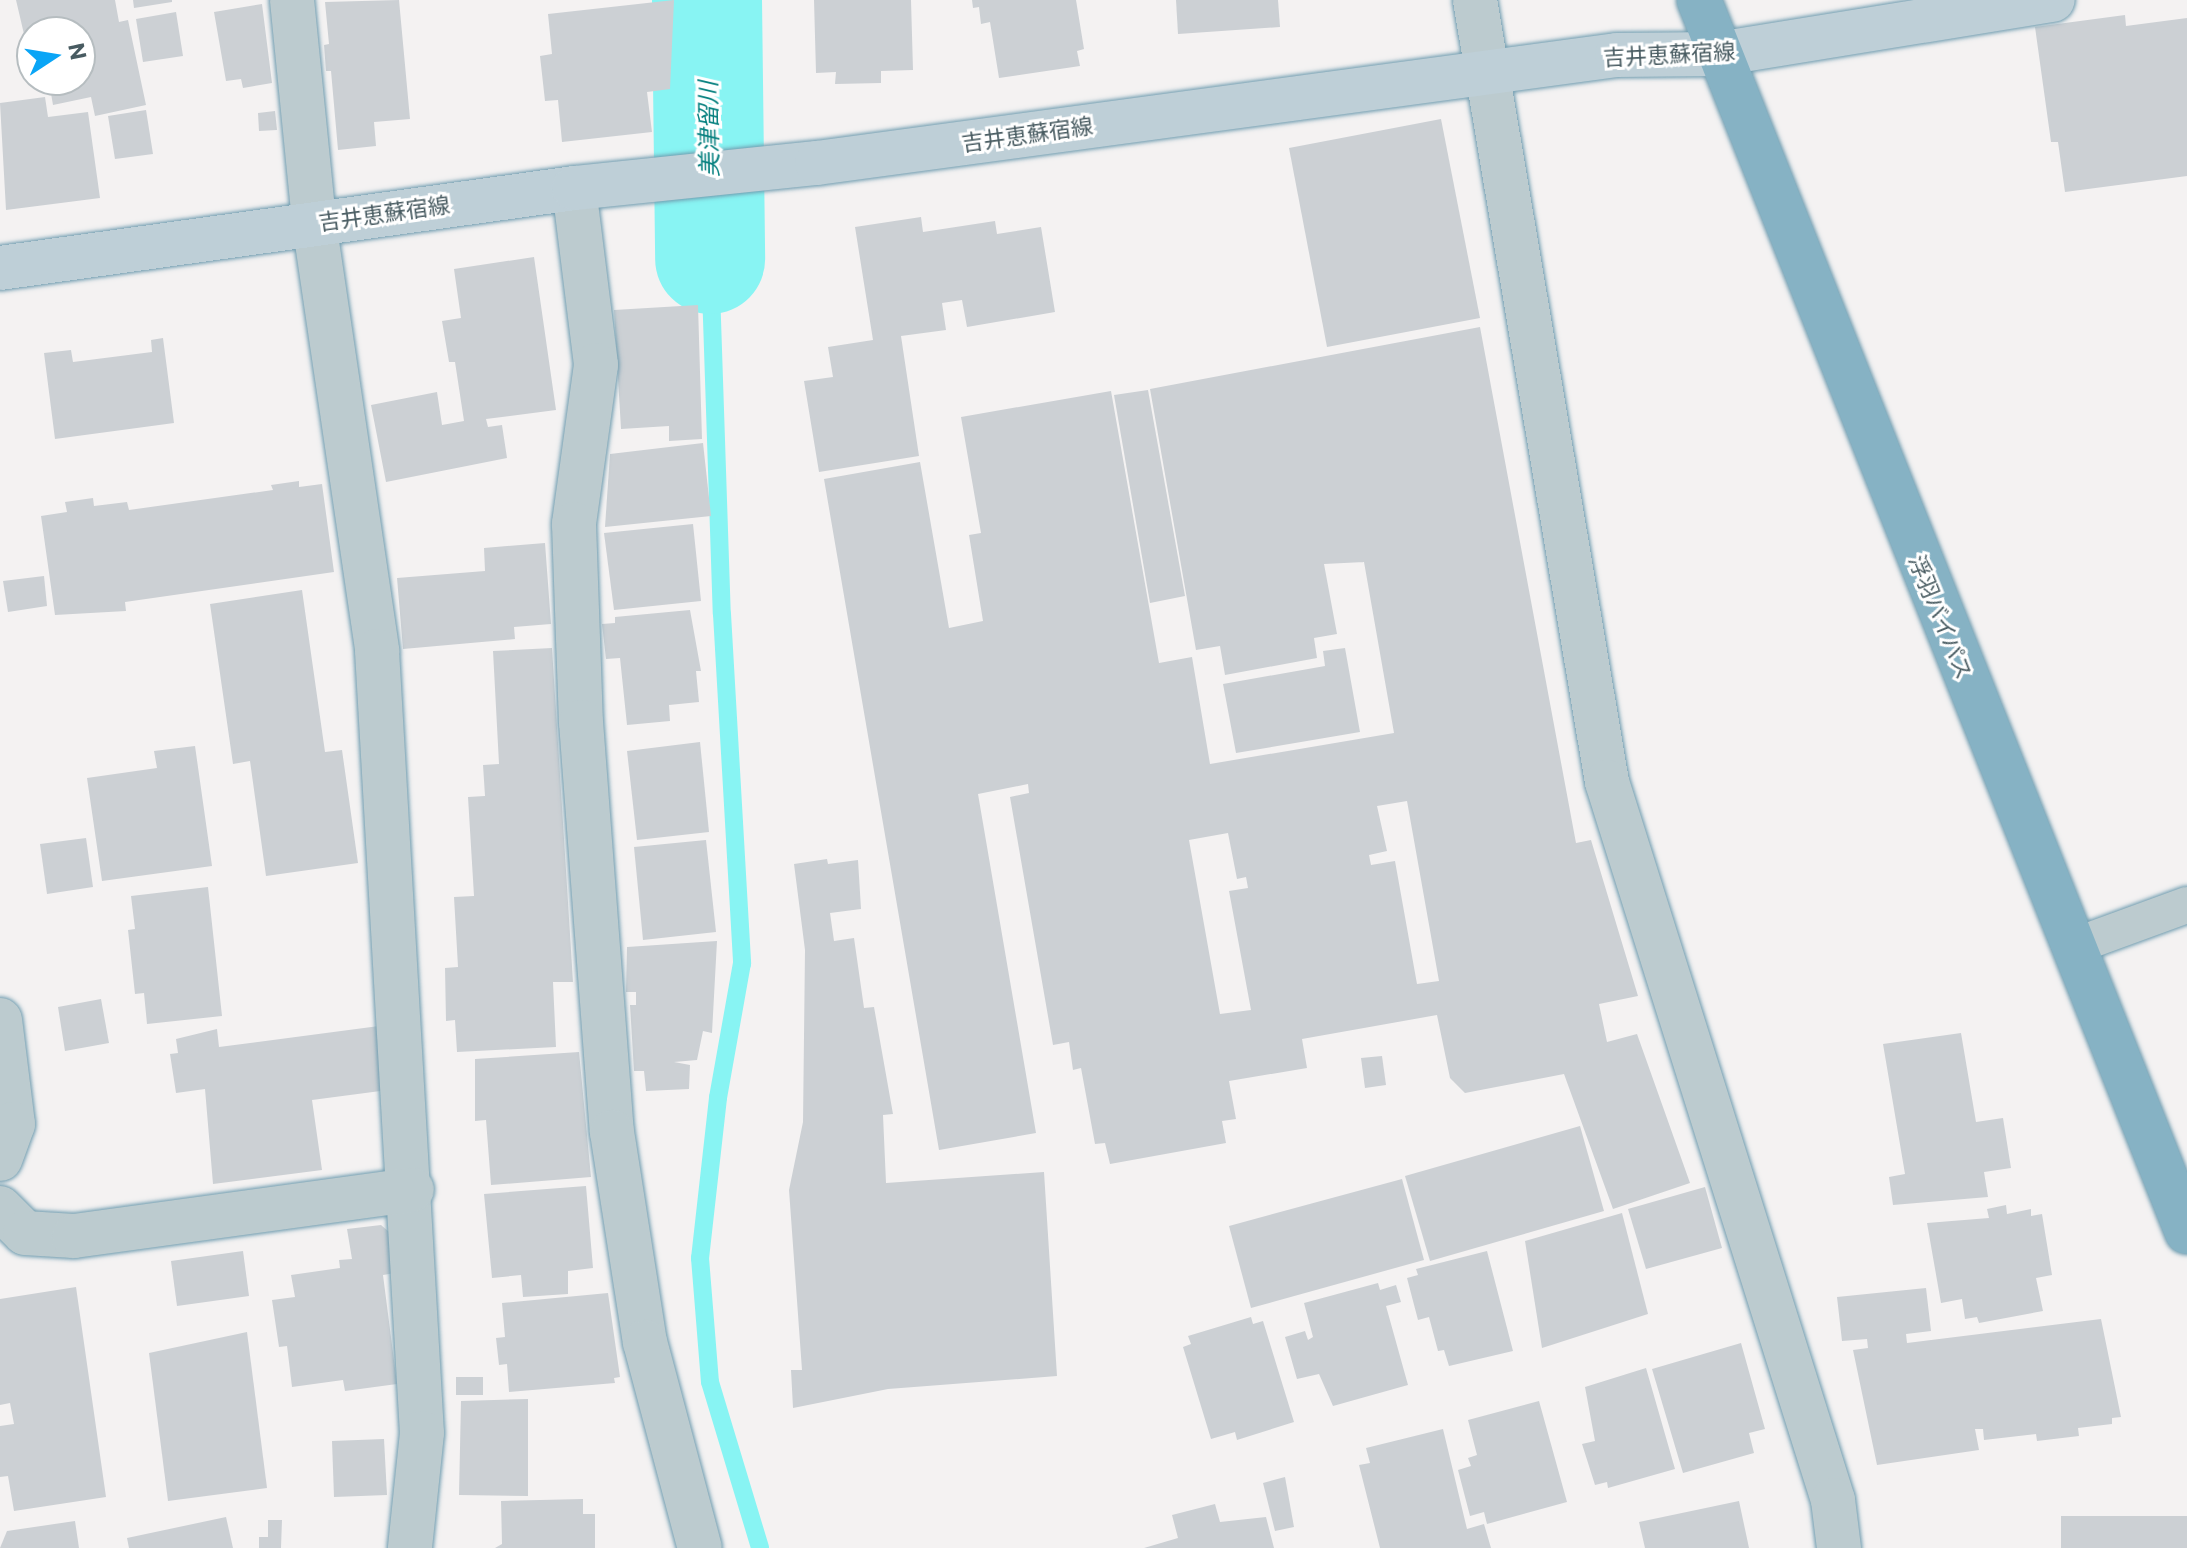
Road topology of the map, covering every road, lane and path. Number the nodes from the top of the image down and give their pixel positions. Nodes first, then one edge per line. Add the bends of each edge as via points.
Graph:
1 (292, 0) edge
2 (1475, 0) edge
3 (1699, 0) edge
4 (2053, 0) edge
5 (1718, 54) junction
6 (1485, 72) junction
7 (574, 188) junction
8 (314, 222) junction
9 (0, 268) edge
10 (2187, 905) edge
11 (2072, 947) junction
12 (0, 1020) edge
13 (0, 1159) edge
14 (412, 1190) junction
15 (0, 1208) edge
16 (2187, 1232) edge
17 (410, 1548) edge
18 (700, 1548) edge
19 (1839, 1548) edge

1 - 8 street
2 - 6 street
3 - 5 highway, 浮羽バイパス
4 - 5 main road, 吉井恵蘇宿線
5 - 6 main road, 吉井恵蘇宿線 via 1617,55
5 - 11 highway, 浮羽バイパス
6 - 7 main road, 吉井恵蘇宿線 via 817,163
6 - 19 street via 1607,782 1824,1471
7 - 8 main road, 吉井恵蘇宿線
7 - 18 street via 596,365 574,524 581,722 612,1132 645,1342
8 - 9 main road, 吉井恵蘇宿線
8 - 14 street via 377,651
10 - 11 lane
11 - 16 highway, 浮羽バイパス
12 - 13 street via 13,1124
14 - 15 street via 74,1236 25,1233
14 - 17 street via 422,1433

